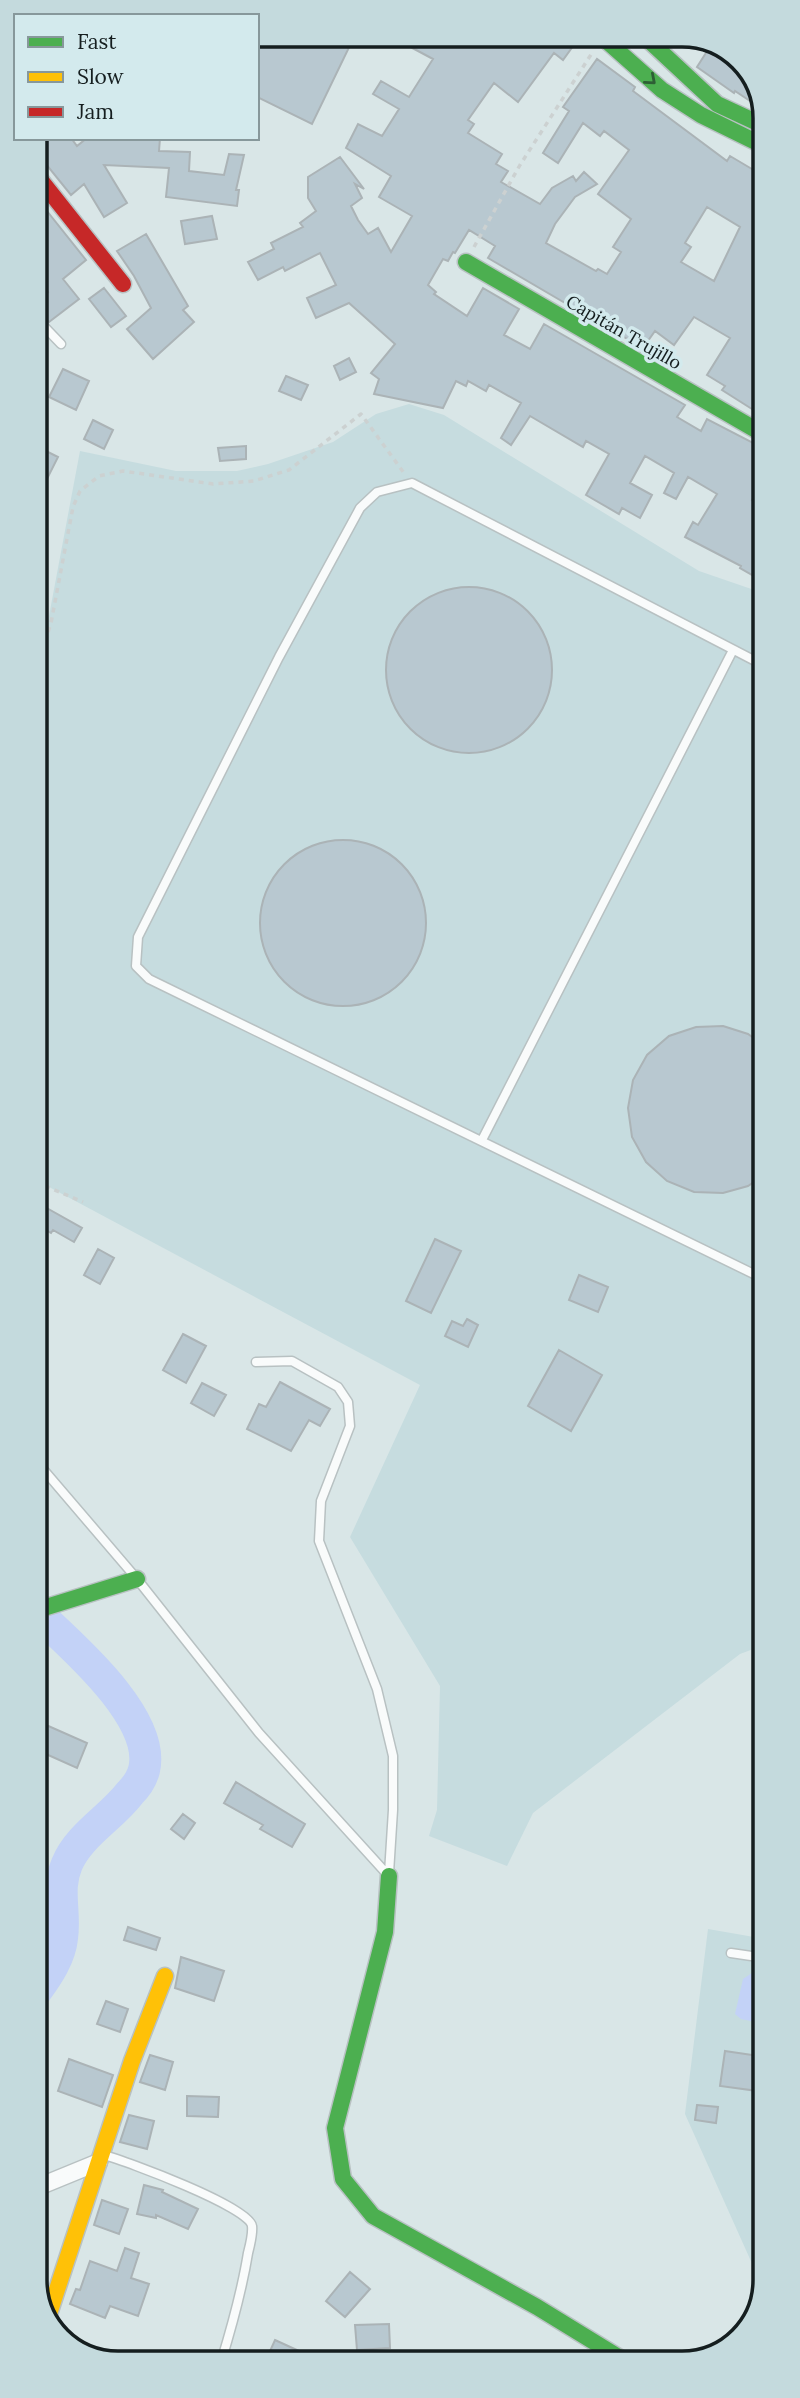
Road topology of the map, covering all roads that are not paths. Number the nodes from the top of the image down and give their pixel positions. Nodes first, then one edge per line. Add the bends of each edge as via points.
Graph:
1 (613, 47) edge
2 (656, 47) edge
3 (753, 121) edge
4 (753, 141) edge
5 (47, 188) edge
6 (466, 262) road end
7 (123, 284) dead end
8 (47, 329) edge
9 (61, 344) dead end
10 (753, 428) edge
11 (733, 650) junction
12 (753, 660) edge
13 (482, 1140) junction
14 (753, 1274) edge
15 (256, 1362) dead end
16 (47, 1474) edge
17 (137, 1579) junction
18 (47, 1606) edge
19 (389, 1876) junction
20 (731, 1953) dead end
21 (753, 1956) edge
22 (164, 1976) dead end
23 (100, 2158) junction
24 (47, 2182) edge
25 (52, 2304) edge
26 (224, 2351) edge
27 (609, 2351) edge

1 -> 4 street via 662,90
2 - 3 street via 718,104
5 - 7 street
6 - 10 street, Capitán Trujillo
8 - 9 lane
11 - 12 lane
11 - 13 lane
11 - 13 lane via 412,483 377,492 360,508 279,657 138,937 136,966 149,979
13 - 14 lane
15 - 19 lane via 292,1362 338,1387 348,1402 350,1426 321,1501 318,1541 377,1689 393,1756
16 - 17 lane
17 - 18 street
17 - 19 lane via 259,1733
19 - 27 street via 385,1932 335,2128 343,2179 373,2216
20 - 21 lane
22 - 23 street
23 - 24 street
23 - 25 street
23 - 26 lane via 125,2160 176,2181 250,2220 253,2226 237,2311

